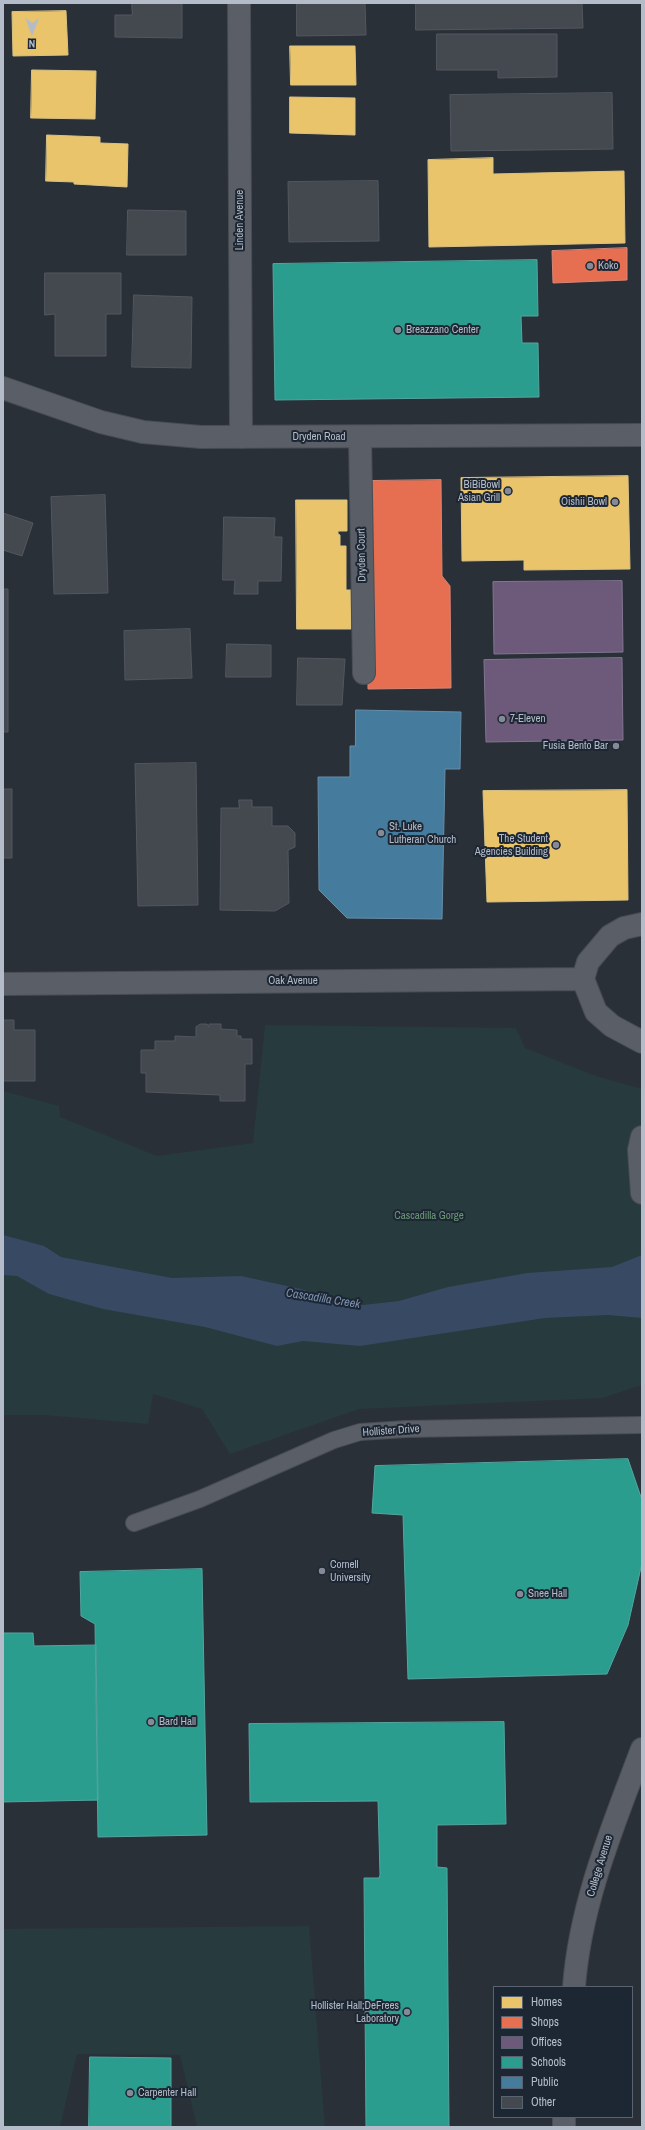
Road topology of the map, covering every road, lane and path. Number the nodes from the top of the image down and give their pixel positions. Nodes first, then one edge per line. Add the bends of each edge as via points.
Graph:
1 (239, 3) edge
2 (3, 388) edge
3 (642, 435) edge
4 (241, 437) junction
5 (360, 437) junction
6 (364, 673) dead end
7 (642, 924) edge
8 (583, 978) junction
9 (3, 984) edge
10 (642, 1042) edge
11 (642, 1137) edge
12 (641, 1189) edge
13 (642, 1425) edge
14 (134, 1524) dead end
15 (642, 1749) edge
16 (574, 1986) edge

1 - 4 street, Linden Avenue
2 - 4 street, Dryden Road via 101,422 143,432 201,437
3 - 5 street, Dryden Road
4 - 5 street, Dryden Road
5 - 6 street, Dryden Court
7 - 8 street via 624,928 610,936 588,962
8 - 9 street, Oak Avenue
8 - 10 street via 596,1012 612,1026
11 - 12 street via 639,1150
13 - 14 lane, Hollister Drive via 360,1432 334,1440 200,1499
15 - 16 street, College Avenue via 607,1843 587,1909 581,1932

